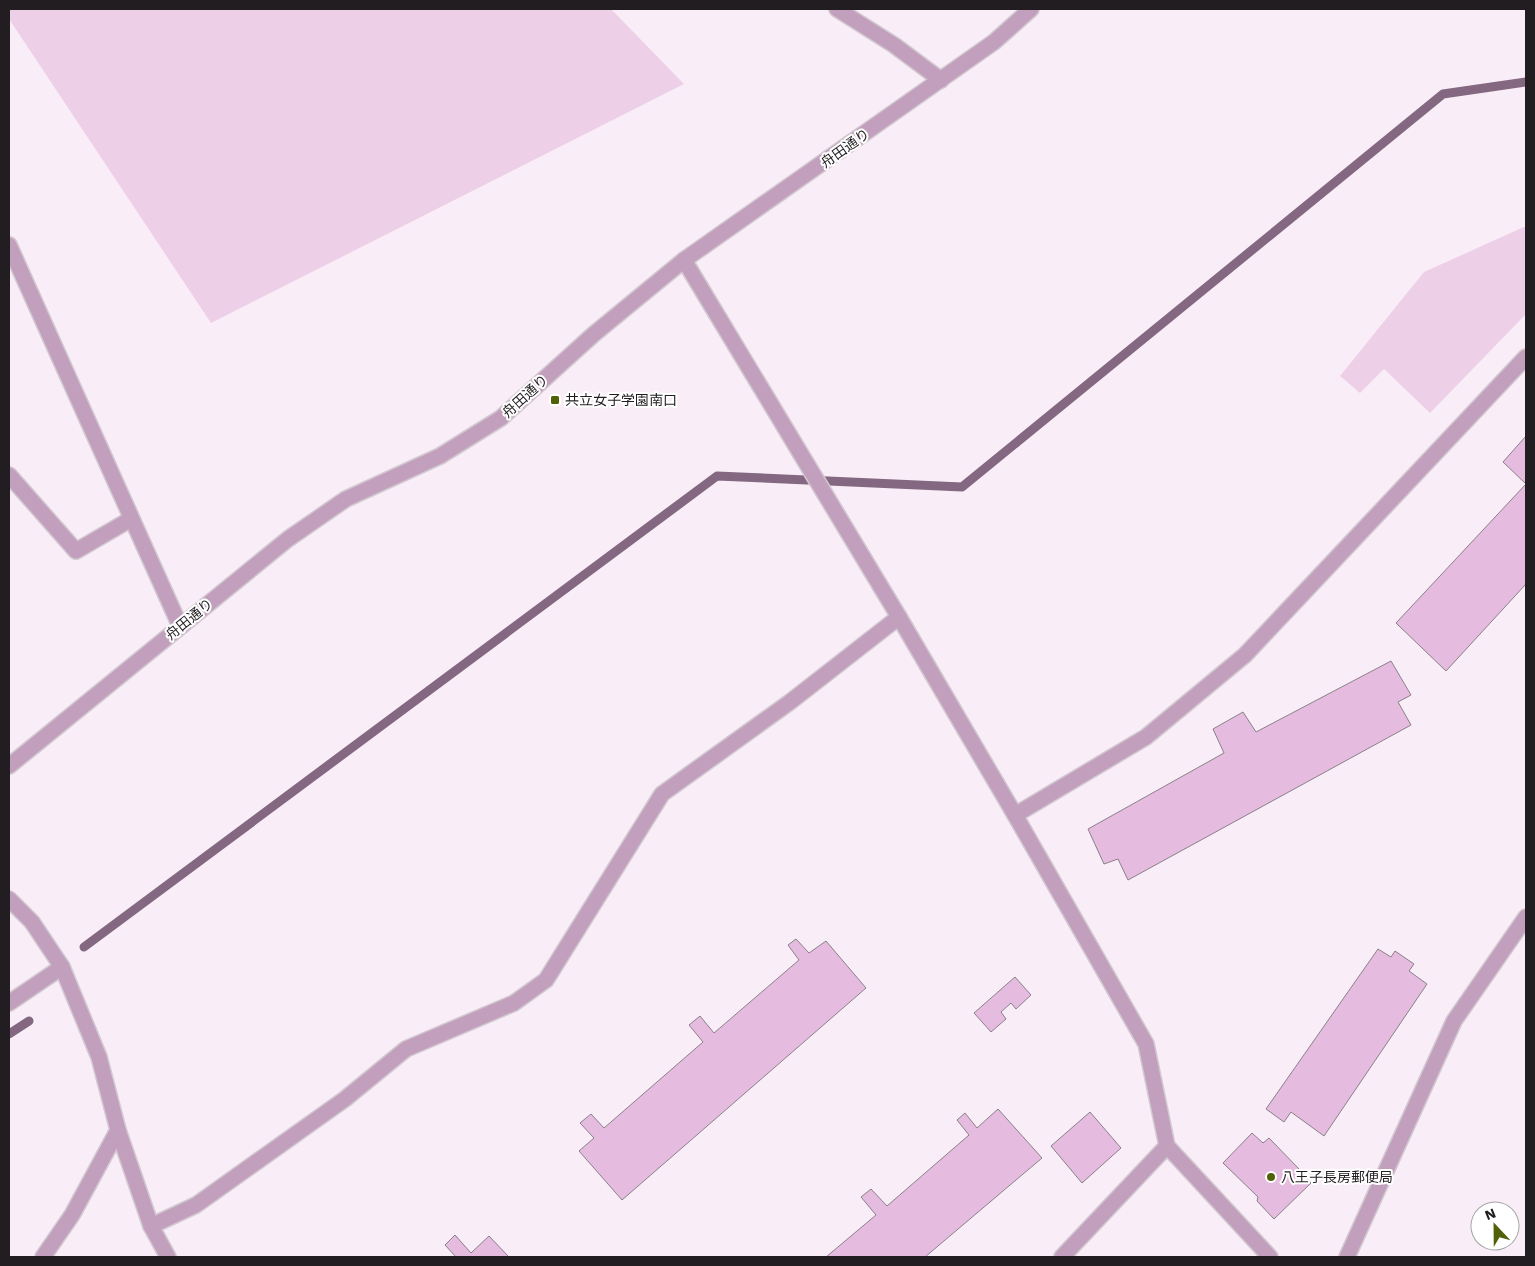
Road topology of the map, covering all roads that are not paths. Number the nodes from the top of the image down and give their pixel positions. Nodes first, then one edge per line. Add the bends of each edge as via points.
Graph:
1 (837, 9) edge
2 (1031, 9) edge
3 (941, 80) junction
4 (9, 246) edge
5 (684, 260) junction
6 (1526, 357) edge
7 (9, 475) edge
8 (131, 519) junction
9 (899, 617) junction
10 (180, 626) junction
11 (9, 766) edge
12 (1015, 815) junction
13 (9, 898) edge
14 (1526, 917) edge
15 (62, 967) junction
16 (9, 1003) edge
17 (118, 1130) junction
18 (1167, 1146) junction
19 (151, 1226) junction
20 (43, 1257) edge
21 (168, 1257) edge
22 (1062, 1257) edge
23 (1270, 1257) edge
24 (1347, 1257) edge

1 - 3 street
2 - 3 street, 舟田通り via 994,42
3 - 5 street, 舟田通り
4 - 8 street
5 - 9 street
5 - 10 street, 舟田通り via 594,334 501,418 440,456 346,500 288,539
6 - 12 street via 1245,655 1146,737
7 - 8 street via 76,550
8 - 10 street
9 - 12 street
9 - 19 street via 790,702 662,794 546,980 514,1003 406,1048 346,1099 196,1205
10 - 11 street, 舟田通り
12 - 18 street via 1146,1044
13 - 15 street via 32,922
14 - 24 street via 1454,1022
15 - 16 street
15 - 17 street via 99,1057
17 - 19 street
17 - 20 street via 72,1215
18 - 22 street
18 - 23 street
19 - 21 street

